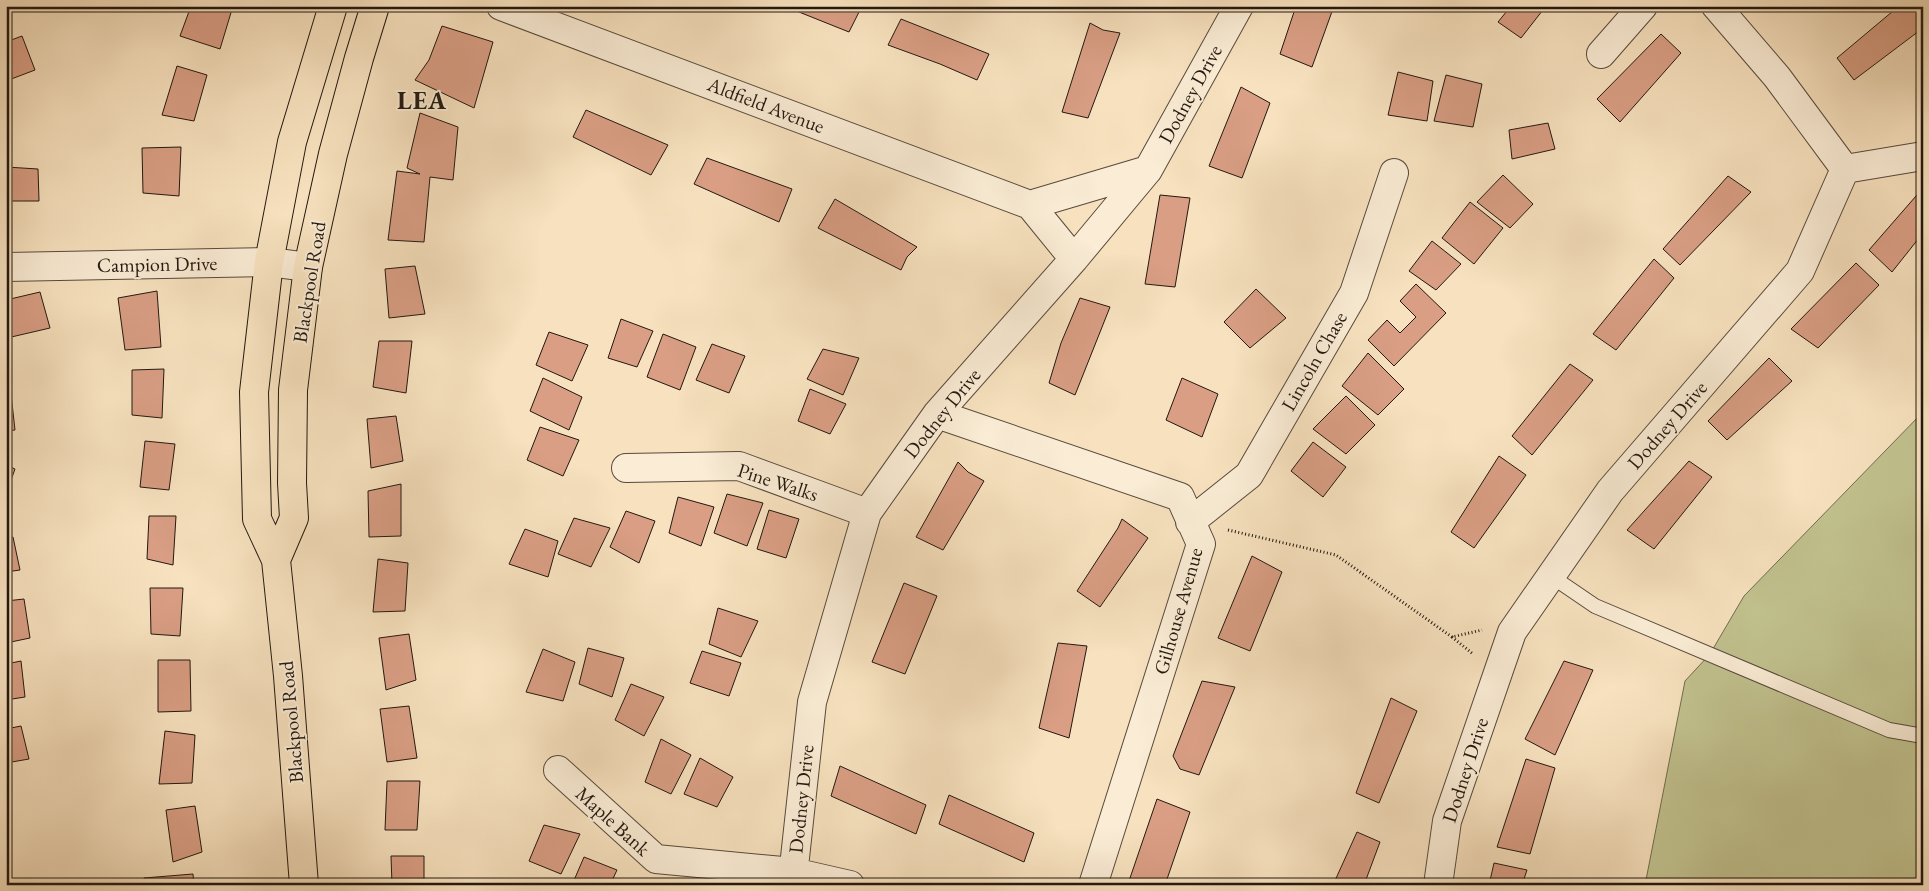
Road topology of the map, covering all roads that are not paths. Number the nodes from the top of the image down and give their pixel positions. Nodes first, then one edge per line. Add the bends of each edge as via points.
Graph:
1 (333, 6) edge
2 (375, 6) edge
3 (501, 6) edge
4 (1239, 6) edge
5 (1643, 6) edge
6 (1716, 6) edge
7 (1601, 54) dead end
8 (1923, 156) edge
9 (1845, 169) junction
10 (1148, 170) junction
11 (1394, 173) dead end
12 (1030, 205) junction
13 (1074, 259) junction
14 (269, 262) junction
15 (6, 267) edge
16 (308, 267) junction
17 (937, 414) junction
18 (626, 468) dead end
19 (867, 512) junction
20 (1190, 522) junction
21 (276, 560) junction
22 (1551, 576) junction
23 (1923, 736) edge
24 (558, 770) dead end
25 (792, 878) edge
26 (304, 885) edge
27 (850, 885) edge
28 (1093, 885) edge
29 (1438, 885) edge

1 - 14 highway, Blackpool Road via 292,142
2 - 16 highway, Blackpool Road via 334,154
3 - 12 street, Aldfield Avenue
4 - 10 street, Dodney Drive
5 - 7 street
6 - 9 street via 1777,76
8 - 9 street
9 - 22 street, Dodney Drive via 1800,271 1610,491
10 - 12 street
10 - 13 street, Dodney Drive
11 - 20 street, Lincoln Chase via 1354,293 1248,474
12 - 13 street
13 - 17 street, Dodney Drive
14 - 15 street, Campion Drive
14 - 16 street, Campion Drive
14 - 21 highway, Blackpool Road via 254,392 255,474 257,518
16 - 21 highway, Blackpool Road via 293,390 294,518
17 - 19 street, Dodney Drive
17 - 20 street, Gilhouse Avenue via 1180,497
18 - 19 street, Pine Walks via 739,466
19 - 25 street, Dodney Drive via 812,702
20 - 28 street, Gilhouse Avenue via 1201,544
21 - 26 highway, Blackpool Road
22 - 23 lane via 1595,606 1889,730
22 - 29 street, Dodney Drive via 1512,632 1447,821
24 - 25 street, Maple Bank via 656,859
25 - 27 street, Maple Bank

